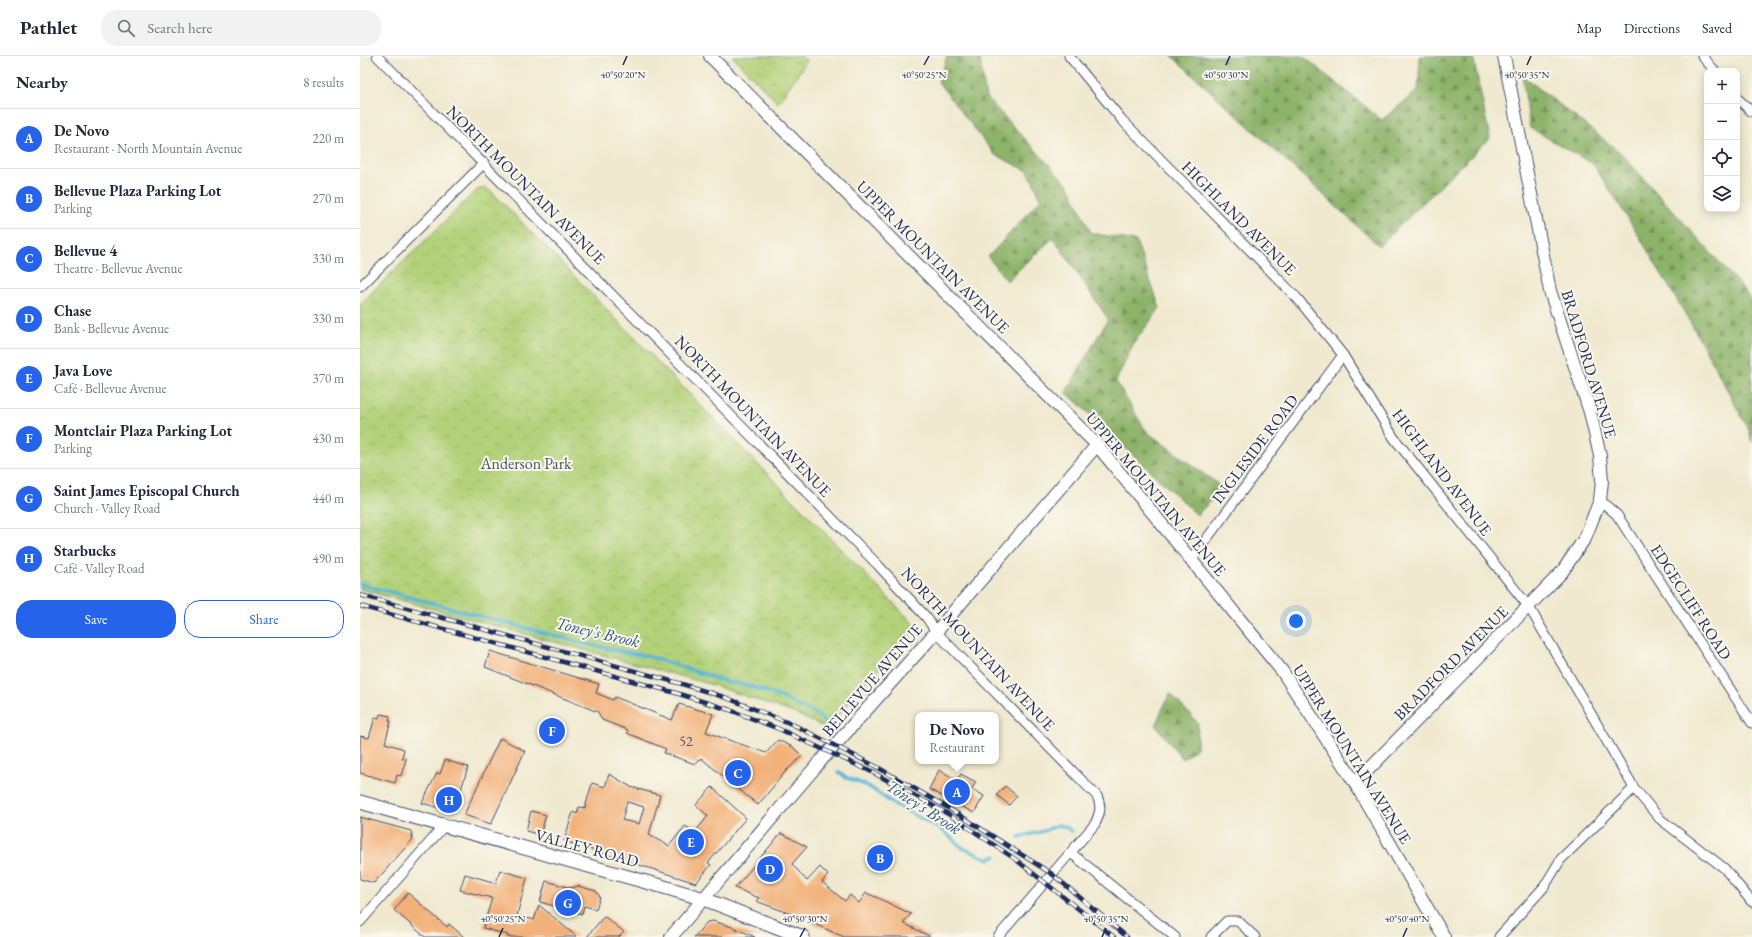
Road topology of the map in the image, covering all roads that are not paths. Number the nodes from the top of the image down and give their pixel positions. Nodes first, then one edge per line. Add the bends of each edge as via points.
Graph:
1 (377, 56) edge
2 (710, 56) edge
3 (1070, 56) edge
4 (1504, 56) edge
5 (1702, 56) edge
6 (1712, 68) edge
7 (1740, 101) edge
8 (1752, 112) edge
9 (484, 163) junction
10 (360, 287) edge
11 (1343, 355) junction
12 (1097, 445) junction
13 (1600, 500) junction
14 (1191, 560) junction
15 (1529, 607) junction
16 (936, 632) junction
17 (1752, 723) edge
18 (1354, 783) junction
19 (1634, 788) junction
20 (360, 802) edge
21 (444, 826) junction
22 (1071, 853) junction
23 (704, 899) junction
24 (1752, 902) edge
25 (360, 922) edge
26 (671, 937) edge
27 (803, 937) edge
28 (998, 937) edge
29 (1175, 937) edge
30 (1211, 937) edge
31 (1255, 937) edge
32 (1444, 937) edge
33 (1499, 937) edge

1 - 9 street, NORTH MOUNTAIN AVENUE
2 - 12 street, UPPER MOUNTAIN AVENUE
3 - 11 street, HIGHLAND AVENUE via 1122,120 1298,298
4 - 13 street, BRADFORD AVENUE via 1550,291 1596,434 1601,475
5 - 6 street
7 - 8 street
9 - 10 street
9 - 16 street, NORTH MOUNTAIN AVENUE via 877,564 927,618
11 - 14 street, INGLESIDE ROAD
11 - 15 street, HIGHLAND AVENUE via 1394,438
12 - 14 street, UPPER MOUNTAIN AVENUE
12 - 16 street, BELLEVUE AVENUE
13 - 15 street, BRADFORD AVENUE via 1576,554
13 - 17 street, EDGECLIFF ROAD via 1616,515
14 - 18 street, UPPER MOUNTAIN AVENUE via 1282,671
15 - 18 street, BRADFORD AVENUE
15 - 19 street, HIGHLAND AVENUE
16 - 22 street, NORTH MOUNTAIN AVENUE via 1097,796 1100,812 1095,824
16 - 23 street, BELLEVUE AVENUE via 818,764
18 - 32 street, UPPER MOUNTAIN AVENUE
19 - 24 street, HIGHLAND AVENUE via 1660,819 1724,868
19 - 33 street via 1561,859 1544,886
20 - 21 main road, VALLEY ROAD
21 - 23 main road, VALLEY ROAD
21 - 25 street
22 - 28 street
22 - 29 street
23 - 26 street, BELLEVUE AVENUE
23 - 27 main road, VALLEY ROAD
30 - 31 street via 1227,921 1238,921

